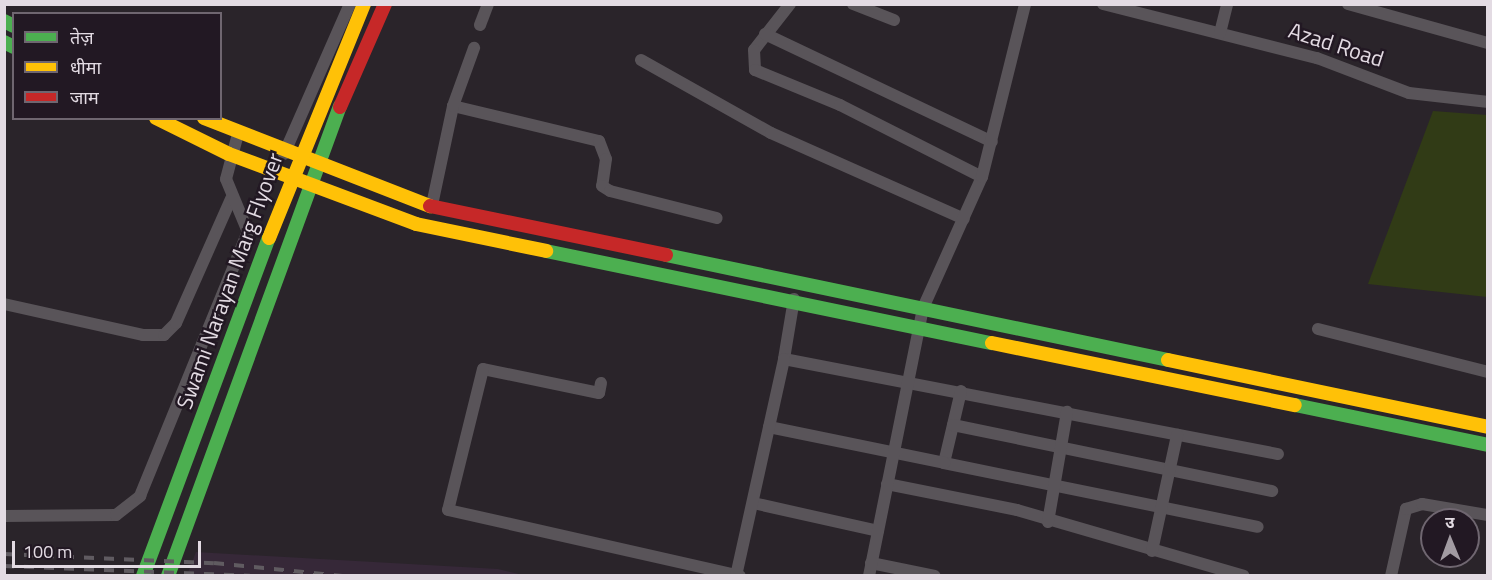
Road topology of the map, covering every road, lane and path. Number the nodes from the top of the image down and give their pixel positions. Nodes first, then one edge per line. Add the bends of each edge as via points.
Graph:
1 (350, 4) edge
2 (364, 4) edge
3 (385, 4) edge
4 (488, 4) edge
5 (790, 4) edge
6 (853, 4) edge
7 (1025, 4) edge
8 (1103, 4) edge
9 (1227, 4) edge
10 (1348, 4) edge
11 (894, 20) dead end
12 (480, 25) dead end
13 (1221, 33) junction
14 (765, 34) junction
15 (1488, 43) edge
16 (474, 48) dead end
17 (641, 60) dead end
18 (1488, 102) edge
19 (453, 106) junction
20 (160, 120) edge
21 (208, 120) edge
22 (238, 134) junction
23 (992, 142) junction
24 (229, 154) junction
25 (284, 154) junction
26 (982, 177) junction
27 (231, 198) junction
28 (432, 206) junction
29 (717, 219) dead end
30 (964, 219) junction
31 (794, 299) junction
32 (4, 304) edge
33 (923, 309) junction
34 (918, 326) junction
35 (1318, 329) dead end
36 (784, 359) junction
37 (1488, 372) edge
38 (907, 381) junction
39 (602, 383) dead end
40 (961, 391) junction
41 (1067, 412) junction
42 (953, 425) junction
43 (769, 427) junction
44 (1488, 427) edge
45 (1177, 435) junction
46 (1488, 445) edge
47 (1059, 449) junction
48 (893, 453) junction
49 (1278, 454) dead end
50 (944, 463) junction
51 (1169, 474) junction
52 (887, 484) junction
53 (1053, 486) junction
54 (1272, 491) dead end
55 (753, 503) junction
56 (1162, 507) junction
57 (1488, 515) edge
58 (4, 516) edge
59 (1048, 522) junction
60 (1258, 527) dead end
61 (878, 531) junction
62 (1152, 551) junction
63 (870, 569) edge
64 (738, 575) edge
65 (143, 576) edge
66 (168, 576) edge
67 (935, 576) edge
68 (1244, 576) edge
69 (1391, 576) edge

1 - 25 street
2 - 65 street, Swami Narayan Marg Flyover via 312,124
3 - 66 street, Swami Narayan Marg Flyover via 330,131
4 - 12 street
5 - 14 street
6 - 11 street
7 - 23 street
8 - 13 street, Azad Road
9 - 13 street
10 - 15 street
13 - 18 street, Azad Road via 1317,57 1410,93
14 - 23 street
14 - 26 street via 750,58 760,74 840,105
16 - 19 street
17 - 30 street via 771,133
19 - 28 street
19 - 29 street via 599,141 606,159 602,186
20 - 24 street
21 - 22 street
22 - 24 street
22 - 25 street
23 - 26 street
24 - 27 street via 226,178
24 - 31 street via 416,224
25 - 28 street
26 - 30 street
27 - 32 street via 176,323 164,335 143,336
27 - 58 street via 248,232 134,504 106,517
28 - 33 street
30 - 33 street
31 - 34 street
31 - 36 street
33 - 34 street
33 - 44 street
34 - 38 street
34 - 46 street
35 - 37 street
36 - 38 street
36 - 43 street
38 - 40 street
38 - 48 street
39 - 64 street via 599,393 483,369 448,510
40 - 41 street
40 - 42 street
41 - 45 street
41 - 47 street
42 - 47 street
42 - 50 street
43 - 48 street
43 - 55 street
45 - 49 street
45 - 51 street
47 - 51 street
47 - 53 street
48 - 50 street
48 - 52 street
50 - 53 street
51 - 54 street
51 - 56 street
52 - 59 street via 1008,508
52 - 61 street
53 - 56 street
53 - 59 street
55 - 61 street
55 - 64 street
56 - 60 street
56 - 62 street
57 - 69 street via 1422,504 1406,508
59 - 62 street
61 - 63 street
62 - 68 street
63 - 67 street

